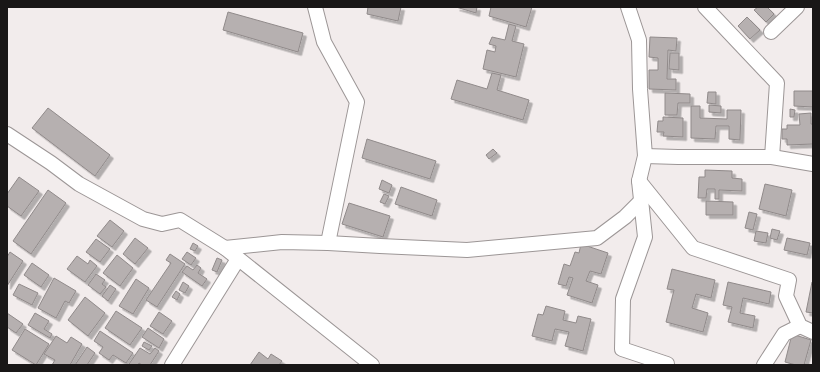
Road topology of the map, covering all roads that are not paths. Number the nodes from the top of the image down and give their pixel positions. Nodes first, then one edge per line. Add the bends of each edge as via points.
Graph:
1 (315, 7) edge
2 (628, 7) edge
3 (705, 7) edge
4 (797, 7) edge
5 (771, 32) dead end
6 (7, 134) edge
7 (645, 156) junction
8 (772, 157) junction
9 (813, 164) edge
10 (639, 181) junction
11 (641, 201) junction
12 (328, 243) junction
13 (225, 248) junction
14 (238, 259) junction
15 (800, 326) junction
16 (813, 332) edge
17 (172, 365) edge
18 (372, 365) edge
19 (669, 365) edge
20 (764, 365) edge

1 - 12 street via 324,42 357,102
2 - 7 street via 639,40
3 - 8 street via 777,82
4 - 5 street
6 - 13 street via 79,184 143,219 162,224 180,220
7 - 8 street
7 - 10 street
8 - 9 street
10 - 11 street
10 - 15 street via 693,248 789,280 786,296
11 - 12 street via 597,238 467,250
11 - 19 street via 645,237 623,299 622,349
12 - 13 street via 282,242
13 - 14 street
14 - 17 street
14 - 18 street
15 - 16 street
15 - 20 street via 784,334

